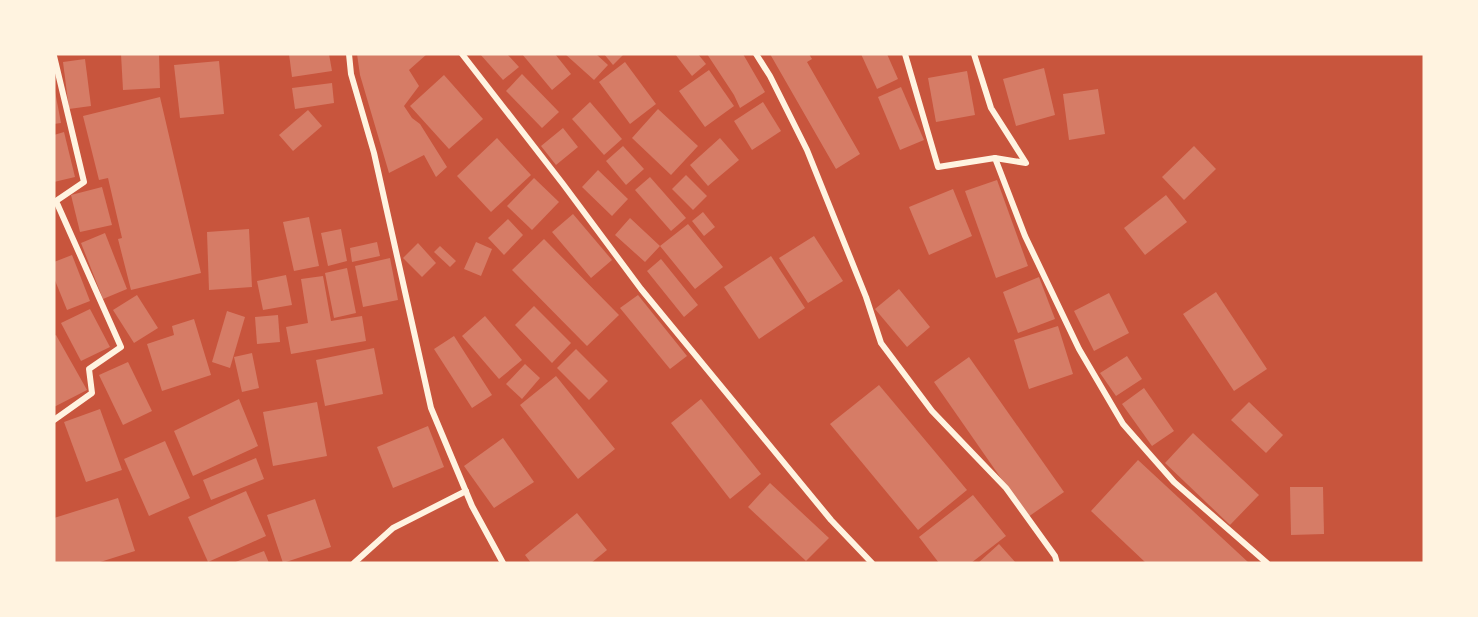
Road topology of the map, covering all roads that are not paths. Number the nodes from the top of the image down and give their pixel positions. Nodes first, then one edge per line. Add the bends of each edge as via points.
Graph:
1 (349, 54) edge
2 (462, 54) edge
3 (756, 54) edge
4 (905, 54) edge
5 (974, 54) edge
6 (54, 56) edge
7 (995, 158) junction
8 (54, 420) edge
9 (466, 491) junction
10 (354, 563) edge
11 (503, 563) edge
12 (872, 563) edge
13 (1057, 563) edge
14 (1267, 563) edge

1 - 9 street via 431,408
2 - 12 street via 641,289 831,520
3 - 13 street via 807,150 881,343 932,411 1006,488
4 - 7 street via 938,167
5 - 7 street via 991,108 1026,163
6 - 8 street via 84,182 56,201 122,347 89,369 92,393
7 - 14 street via 1026,236 1079,349 1123,424 1174,482
9 - 10 street via 393,528
9 - 11 street

